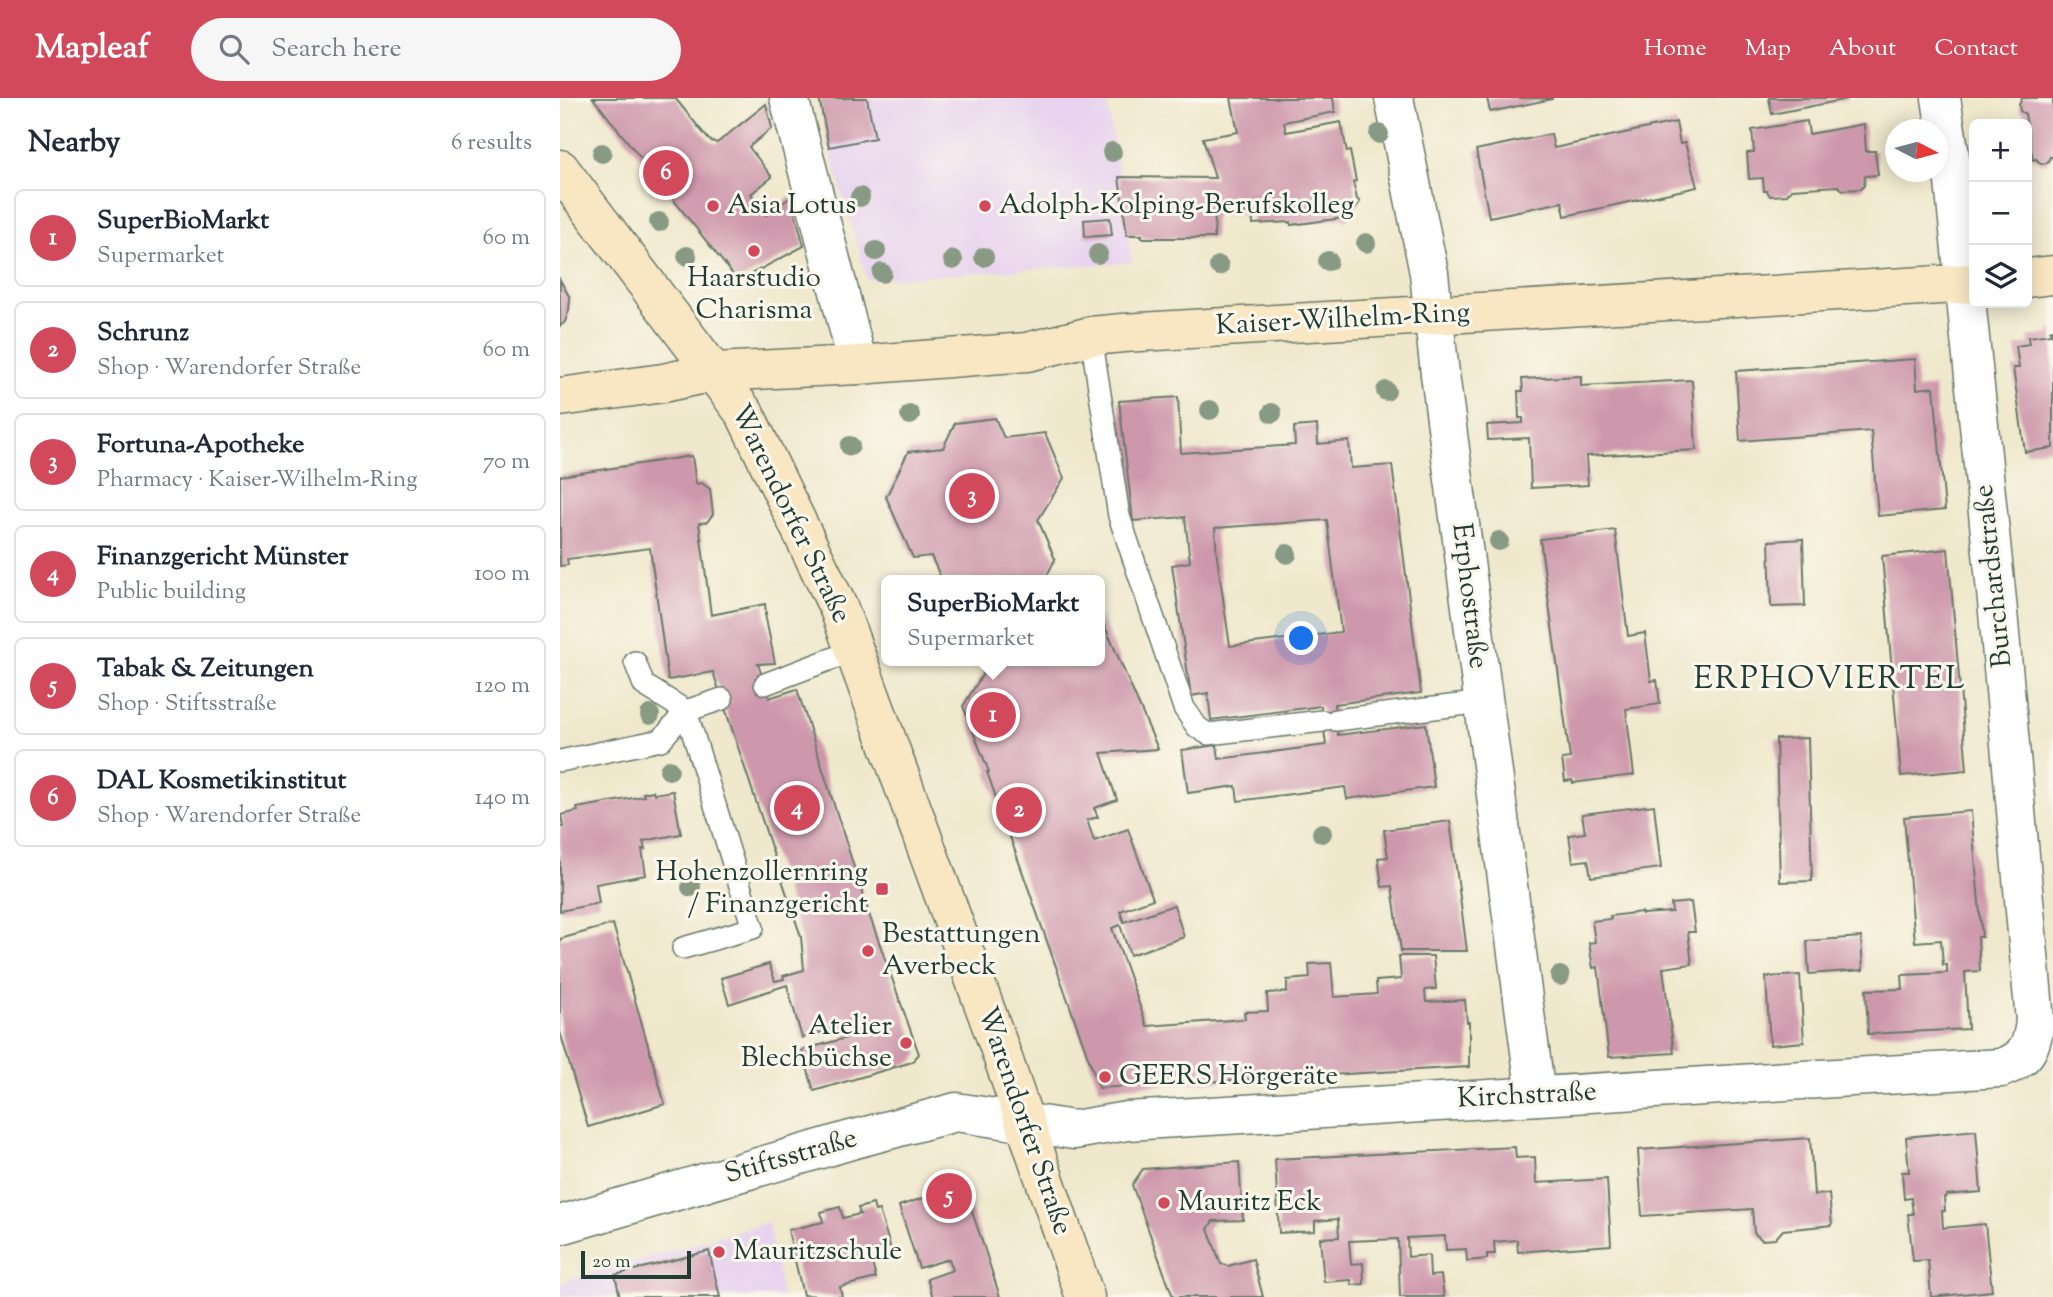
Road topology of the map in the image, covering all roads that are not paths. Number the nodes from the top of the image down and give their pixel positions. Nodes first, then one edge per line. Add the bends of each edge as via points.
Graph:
1 (789, 98) edge
2 (1394, 98) edge
3 (1941, 98) edge
4 (560, 169) edge
5 (2053, 275) edge
6 (2032, 277) edge
7 (1969, 283) edge
8 (1971, 308) edge
9 (1434, 315) junction
10 (1091, 336) junction
11 (858, 365) junction
12 (714, 372) junction
13 (560, 397) edge
14 (855, 650) junction
15 (635, 662) dead end
16 (765, 684) dead end
17 (722, 699) dead end
18 (1483, 702) junction
19 (687, 711) junction
20 (560, 761) edge
21 (682, 948) dead end
22 (2026, 1054) joint
23 (1536, 1096) junction
24 (1025, 1122) junction
25 (560, 1225) edge
26 (1085, 1297) edge

1 - 11 street
2 - 9 street, Erphostraße
3 - 7 street, Burchardstraße
4 - 12 main road, Warendorfer Straße
5 - 6 main road
7 - 9 main road, Kaiser-Wilhelm-Ring
8 - 22 street, Burchardstraße via 2035,1021
9 - 10 main road, Kaiser-Wilhelm-Ring
9 - 18 street, Erphostraße
10 - 11 main road, Kaiser-Wilhelm-Ring via 1027,352
10 - 18 lane via 1119,516 1184,708 1197,727 1208,734
11 - 12 main road, Kaiser-Wilhelm-Ring
12 - 13 main road, Kaiser-Wilhelm-Ring
12 - 14 main road, Warendorfer Straße via 746,414
14 - 16 lane
14 - 24 main road, Warendorfer Straße
15 - 19 lane via 644,685
17 - 19 lane
18 - 23 street, Erphostraße
19 - 20 lane via 661,740
19 - 21 lane via 753,928
22 - 23 street, Kirchstraße via 2001,1068
23 - 24 street, Kirchstraße via 1127,1121 1074,1130
24 - 25 street, Stiftsstraße via 957,1112
24 - 26 main road, Warendorfer Straße

